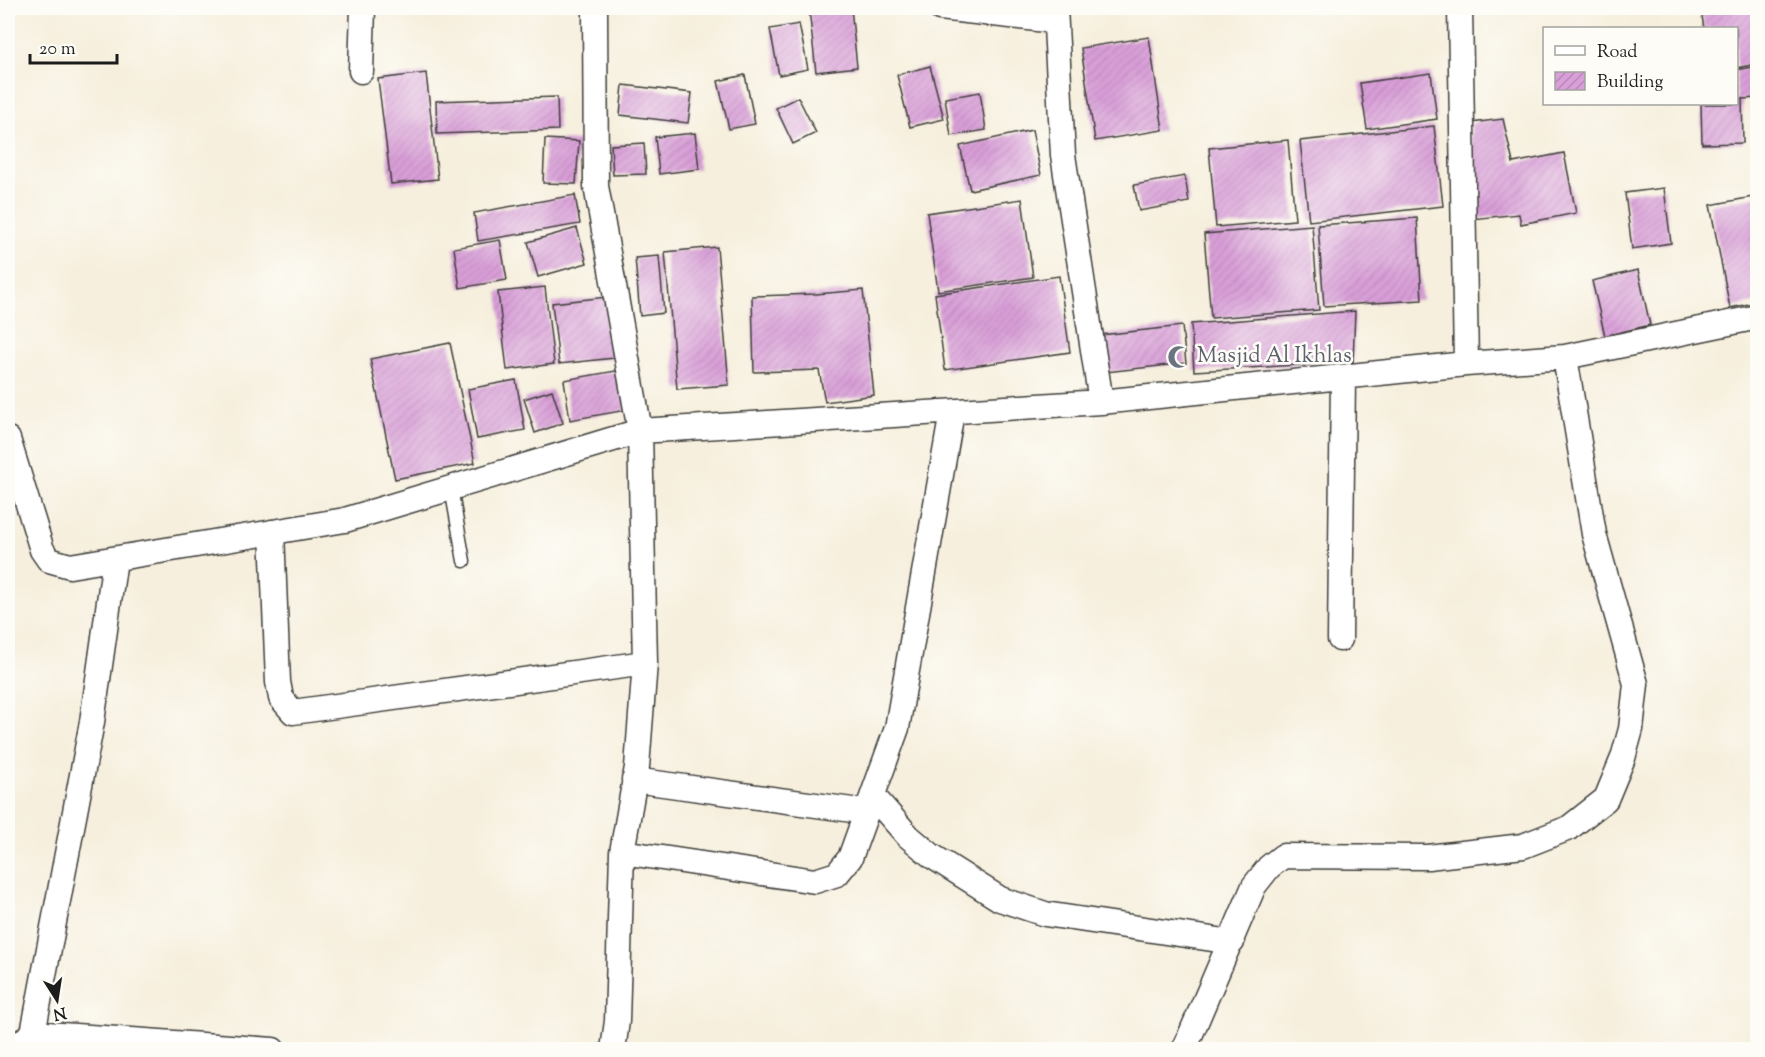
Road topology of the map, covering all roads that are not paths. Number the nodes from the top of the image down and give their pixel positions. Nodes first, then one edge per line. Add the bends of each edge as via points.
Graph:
1 (363, 8) edge
2 (595, 8) edge
3 (940, 8) edge
4 (1460, 8) edge
5 (1055, 14) edge
6 (361, 71) dead end
7 (1758, 317) edge
8 (1565, 357) junction
9 (1466, 364) junction
10 (1343, 377) junction
11 (1101, 402) junction
12 (952, 412) junction
13 (640, 431) junction
14 (8, 439) edge
15 (450, 488) junction
16 (272, 532) junction
17 (115, 559) junction
18 (464, 561) dead end
19 (1340, 639) dead end
20 (645, 663) junction
21 (634, 780) junction
22 (870, 804) junction
23 (622, 852) junction
24 (1232, 942) junction
25 (33, 1033) junction
26 (12, 1050) edge
27 (273, 1050) edge
28 (613, 1050) edge
29 (1184, 1050) edge

1 - 6 street
2 - 13 street via 596,186
3 - 5 street
4 - 9 street
5 - 11 street via 1063,155
7 - 8 street
8 - 9 street
8 - 24 street via 1594,534 1636,684 1631,729 1606,799 1569,828 1523,846 1428,856 1283,856 1254,886
9 - 10 street
10 - 11 street
10 - 19 street
11 - 12 street
12 - 13 street
12 - 22 street via 897,728
13 - 15 street
13 - 20 street
14 - 17 street via 42,550 49,560 70,566
15 - 16 street via 345,520
15 - 18 lane
16 - 17 street
16 - 20 street via 278,682 281,698 293,712
17 - 25 street via 92,722
20 - 21 street
21 - 22 street
21 - 23 street
22 - 23 street via 850,858 837,874 815,881
22 - 24 street via 932,856 1000,899 1045,914
23 - 28 street
24 - 29 street
25 - 26 street
25 - 27 street

